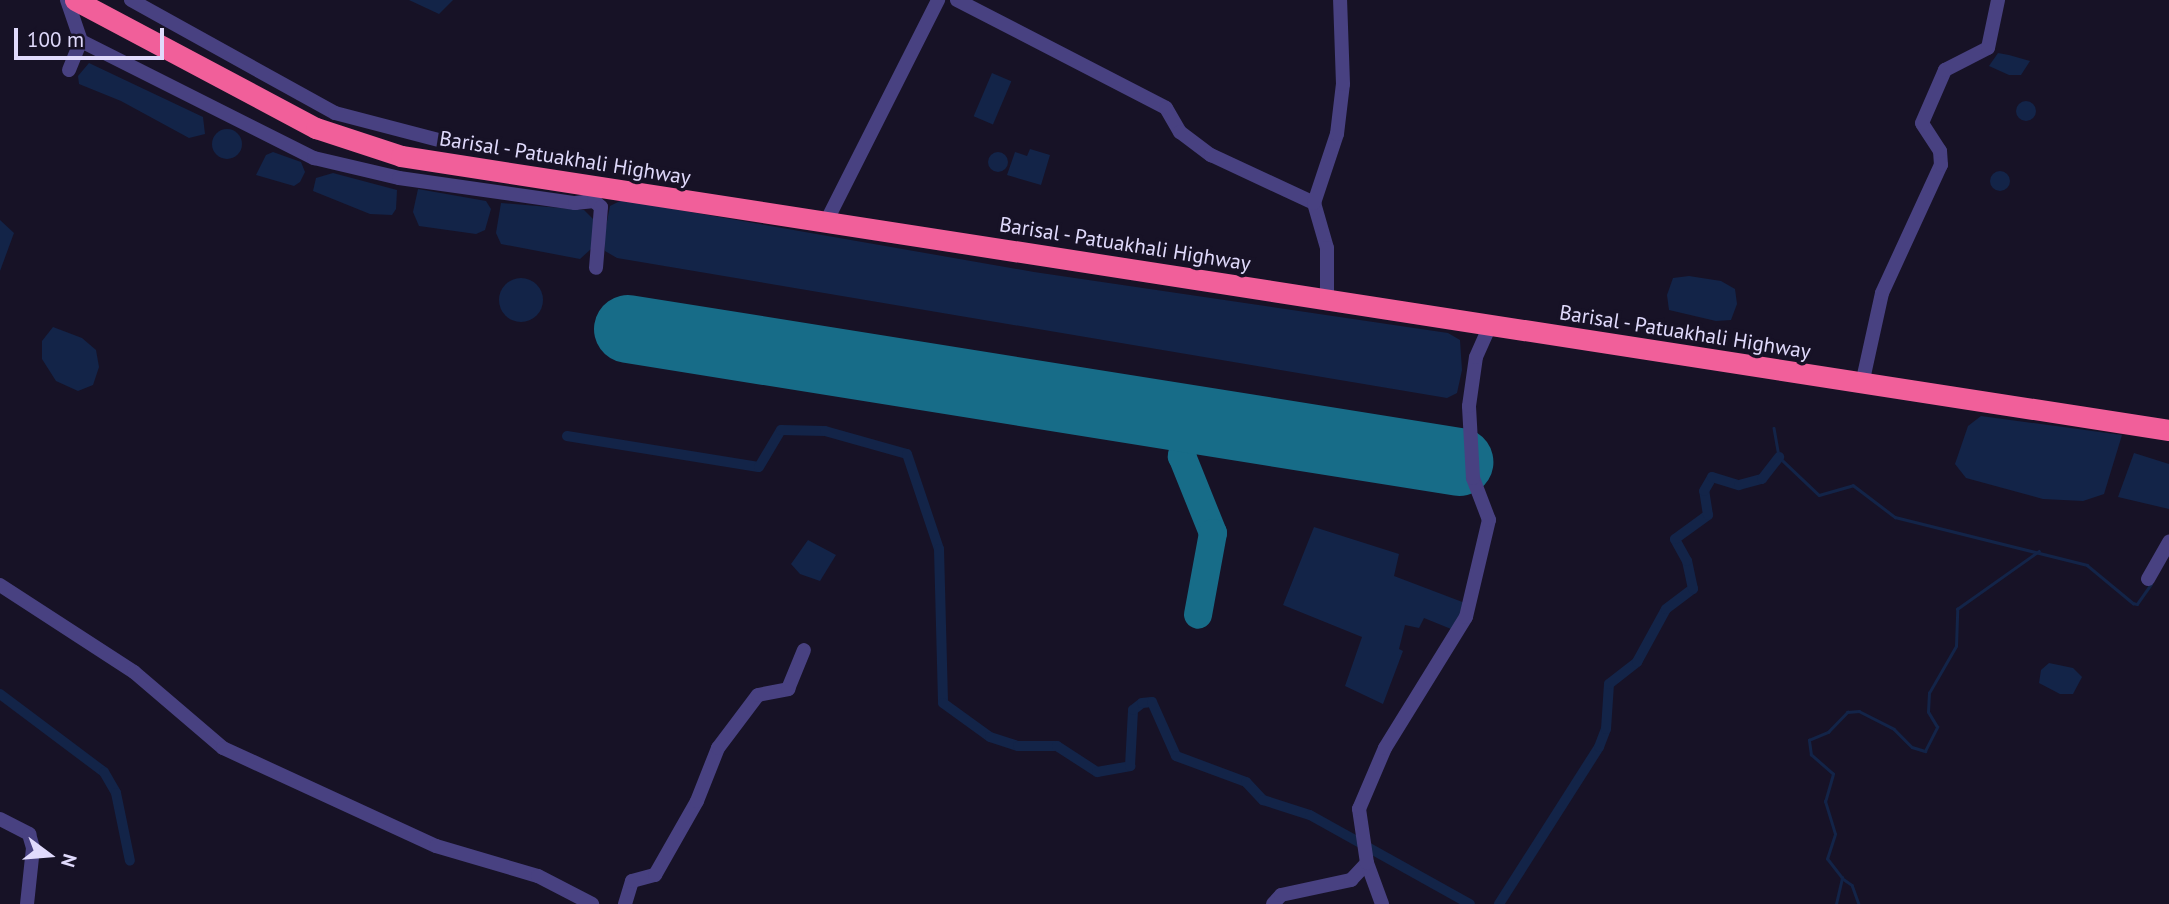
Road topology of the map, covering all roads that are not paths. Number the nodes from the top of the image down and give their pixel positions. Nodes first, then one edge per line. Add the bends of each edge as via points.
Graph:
1 (67, 0) edge
2 (75, 0) edge
3 (131, 0) edge
4 (938, 0) edge
5 (957, 0) edge
6 (1340, 0) edge
7 (1998, 0) edge
8 (81, 41) junction
9 (69, 70) dead end
10 (446, 142) dead end
11 (1314, 203) junction
12 (825, 224) junction
13 (596, 268) dead end
14 (1327, 300) junction
15 (1490, 327) junction
16 (1862, 384) junction
17 (2169, 430) edge
18 (2169, 542) edge
19 (2148, 579) dead end
20 (0, 585) edge
21 (804, 650) dead end
22 (0, 819) edge
23 (1367, 863) junction
24 (27, 904) edge
25 (592, 904) edge
26 (625, 904) edge
27 (1273, 904) edge
28 (1382, 904) edge

1 - 8 street
2 - 12 highway, Barisal - Patuakhali Highway via 288,115 366,147 453,166
3 - 10 street via 335,113
4 - 12 street
5 - 11 street via 1166,108 1180,132 1211,155
6 - 11 street via 1343,84 1337,134
7 - 16 street via 1988,48 1945,69 1922,123 1940,151 1941,165 1882,293
8 - 9 street
8 - 13 street via 314,158 399,178 575,203 594,201 601,207
11 - 14 street via 1327,248
12 - 14 highway, Barisal - Patuakhali Highway
14 - 15 highway, Barisal - Patuakhali Highway
15 - 16 highway, Barisal - Patuakhali Highway
15 - 23 street via 1476,356 1469,406 1473,478 1489,520 1466,617 1385,748 1359,809
16 - 17 highway, Barisal - Patuakhali Highway
18 - 19 street
20 - 25 street via 134,672 223,748 436,846 538,876
21 - 26 street via 788,689 758,695 718,748 697,801 655,874 632,881
22 - 24 street via 29,834 33,848
23 - 27 street via 1351,880 1281,895
23 - 28 street

